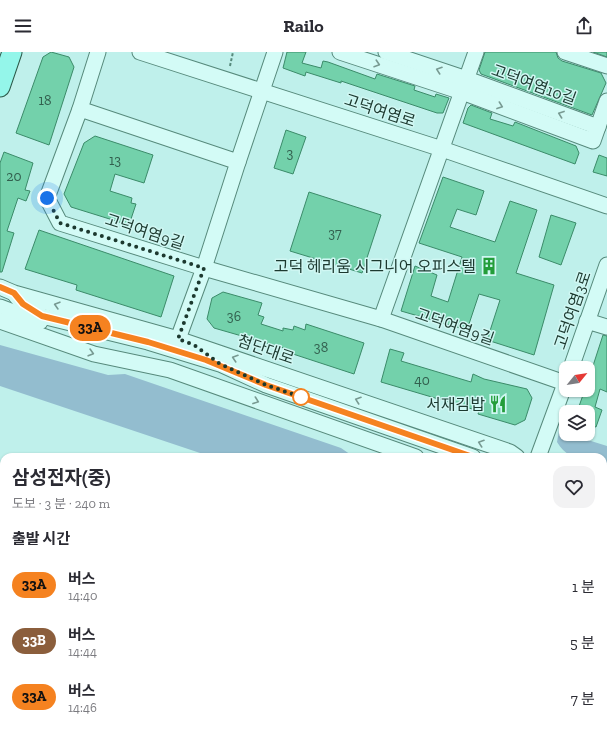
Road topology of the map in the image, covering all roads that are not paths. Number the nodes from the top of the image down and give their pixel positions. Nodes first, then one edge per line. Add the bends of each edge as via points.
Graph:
1 (12, 52) edge
2 (98, 52) edge
3 (140, 52) edge
4 (275, 52) edge
5 (340, 52) edge
6 (386, 52) edge
7 (476, 52) edge
8 (565, 52) edge
9 (607, 66) edge
10 (464, 85) junction
11 (0, 86) edge
12 (262, 90) junction
13 (607, 102) edge
14 (80, 109) junction
15 (442, 149) junction
16 (238, 162) junction
17 (607, 206) edge
18 (607, 265) edge
19 (204, 268) junction
20 (5, 293) edge
21 (0, 307) edge
22 (381, 319) junction
23 (0, 321) edge
24 (587, 321) junction
25 (54, 327) junction
26 (607, 327) edge
27 (28, 332) junction
28 (178, 339) junction
29 (194, 345) junction
30 (164, 346) junction
31 (573, 361) edge
32 (220, 364) junction
33 (559, 380) edge
34 (560, 397) edge
35 (310, 418) junction
36 (405, 453) edge
37 (462, 453) edge
38 (511, 453) edge
39 (539, 453) edge

1 - 11 main road
2 - 14 street, 고덕여염9길
3 - 12 street, 고덕여염로
4 - 12 street
5 -> 10 street
10 -> 6 street, 고덕여염10길
7 - 10 street
8 - 9 street
10 - 13 street, 고덕여염10길 via 598,127
10 - 15 street
12 - 15 street, 고덕여염로
12 - 16 street
14 - 16 street
14 - 19 street, 고덕여염9길 via 47,198 60,223
15 - 17 street, 고덕여염로
15 - 22 street
16 - 19 street
18 - 24 street, 고덕여염3로
19 - 22 street, 고덕여염9길
19 - 28 street
28 -> 20 street, 첨단대로
20 - 30 street via 42,316
21 - 25 street
22 - 33 street, 고덕여염9길
23 - 27 street
24 - 26 street
24 - 31 street, 고덕여염3로
25 - 27 street
25 - 35 street via 168,354 279,396
27 -> 35 street via 94,354 170,370 292,414
28 - 29 street, 첨단대로
29 - 30 street
29 - 32 street
38 -> 29 street, 첨단대로
30 - 32 street
32 - 37 street via 266,385
34 - 39 street
35 - 36 street

